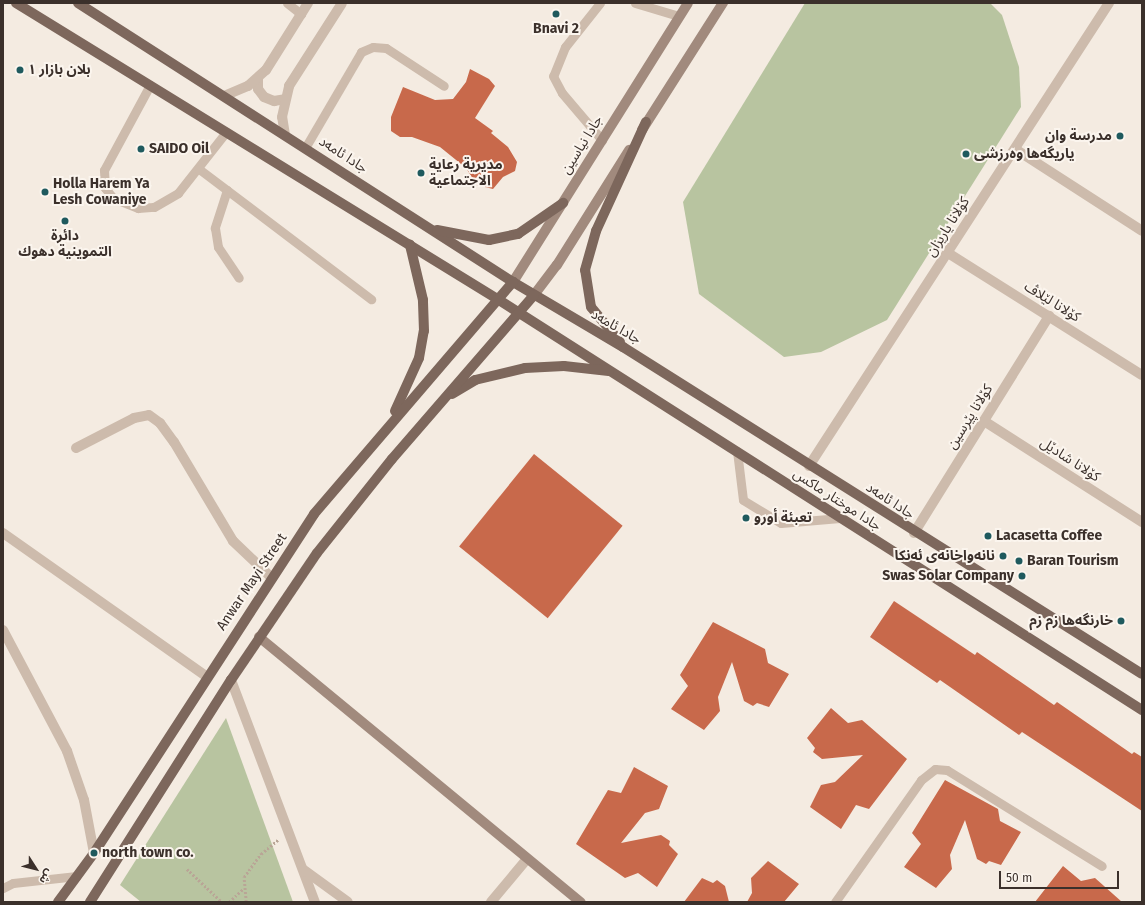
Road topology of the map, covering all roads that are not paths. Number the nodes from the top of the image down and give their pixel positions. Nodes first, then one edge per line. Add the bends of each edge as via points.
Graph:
1 (16, 3) edge
2 (78, 3) edge
3 (287, 3) edge
4 (308, 3) edge
5 (342, 3) edge
6 (600, 3) edge
7 (635, 3) edge
8 (688, 3) edge
9 (723, 3) edge
10 (1109, 3) edge
11 (301, 14) junction
12 (679, 16) junction
13 (258, 78) junction
14 (150, 85) junction
15 (444, 86) dead end
16 (224, 96) junction
17 (284, 99) junction
18 (646, 122) junction
19 (226, 132) junction
20 (285, 135) junction
21 (602, 140) junction
22 (306, 148) junction
23 (1016, 149) junction
24 (199, 169) junction
25 (227, 190) junction
26 (563, 202) junction
27 (431, 229) junction
28 (1142, 231) edge
29 (410, 245) junction
30 (948, 253) junction
31 (239, 278) dead end
32 (513, 282) junction
33 (534, 294) junction
34 (370, 299) dead end
35 (499, 300) junction
36 (519, 312) junction
37 (1049, 316) junction
38 (623, 347) junction
39 (612, 371) junction
40 (1142, 375) edge
41 (444, 400) junction
42 (392, 420) junction
43 (984, 421) junction
44 (76, 448) dead end
45 (737, 451) junction
46 (809, 466) junction
47 (840, 518) junction
48 (1142, 522) edge
49 (3, 533) edge
50 (914, 533) junction
51 (271, 577) junction
52 (3, 630) edge
53 (259, 637) junction
54 (1142, 674) edge
55 (206, 676) junction
56 (231, 680) junction
57 (1142, 710) edge
58 (94, 853) junction
59 (527, 859) junction
60 (1102, 866) dead end
61 (304, 870) junction
62 (77, 876) junction
63 (3, 888) edge
64 (93, 901) edge
65 (58, 902) edge
66 (315, 902) edge
67 (348, 902) edge
68 (491, 902) edge
69 (581, 902) edge
70 (835, 902) edge

1 - 14 main road
2 - 16 main road, جادا ئامەد
3 - 11 lane
4 - 11 street
5 - 17 street
6 - 21 lane via 565,47 553,76 562,93
7 - 12 lane
8 - 12 street, جادا نیاسین
9 - 18 street
10 - 23 street, کۆلانا یاریزان
11 - 13 street
12 - 21 street, جادا نیاسین
13 - 16 street via 248,86
13 - 17 street via 258,89 264,97 274,101
14 - 19 main road
14 - 24 lane via 104,170 105,188 119,200 138,208 154,207 178,193
15 - 22 lane via 386,48 373,47 361,52
16 - 20 main road, جادا ئامەد
17 - 20 street via 282,117
18 - 33 street via 557,265
18 - 38 main road via 596,231 585,270 591,307
19 - 24 lane
19 - 29 main road
20 - 22 main road, جادا ئامەد
21 - 26 street, جادا نیاسین
22 - 27 main road, جادا ئامەد
23 - 28 street
23 - 30 street, کۆلانا یاریزان
24 - 25 lane
25 - 31 lane via 215,228 218,247
25 - 34 lane
26 - 27 main road via 518,234 489,240
26 - 32 street, جادا نیاسین
27 - 32 main road, جادا ئامەد
29 - 35 main road
29 - 42 main road via 423,300 424,332 419,358
30 - 37 street, کۆلانا لێلاڤ
30 - 46 street, کۆلانا یاریزان
32 - 33 main road, جادا ئامەد
32 - 35 main road, جادا نیاسین
33 - 36 main road
33 - 38 main road, جادا ئامەد
35 - 36 main road
35 - 42 main road, Anwar Mayi Street
36 - 39 main road, جادا موختار ماكس
36 - 41 main road
37 - 40 street, کۆلانا لێلاڤ
37 - 43 street, کۆلانا پێرسین
38 - 46 main road, جادا ئامەد
39 - 41 main road via 564,366 525,368 475,380
39 - 45 main road, جادا موختار ماكس
41 - 53 main road via 317,553
42 - 51 main road, Anwar Mayi Street via 314,514
43 - 48 street, کۆلانا شادێل
43 - 50 street, کۆلانا پێرسین
44 - 51 street via 134,418 149,415 160,423 174,442 233,542
45 - 47 main road, جادا موختار ماكس
45 - 47 lane via 743,500 781,524
46 - 50 main road, جادا ئامەد
47 - 57 main road, جادا موختار ماكس
49 - 55 street
50 - 54 main road, جادا ئامەد
51 - 55 main road, Anwar Mayi Street
52 - 58 street via 67,751 84,800
53 - 56 main road
53 - 59 street
55 - 58 main road, Anwar Mayi Street
56 - 61 street
56 - 64 main road
58 - 62 main road, Anwar Mayi Street
59 - 68 street
59 - 69 street
60 - 70 lane via 947,770 935,769 921,780
61 - 66 street
61 - 67 street
62 - 63 lane via 13,883
62 - 65 main road, Anwar Mayi Street

